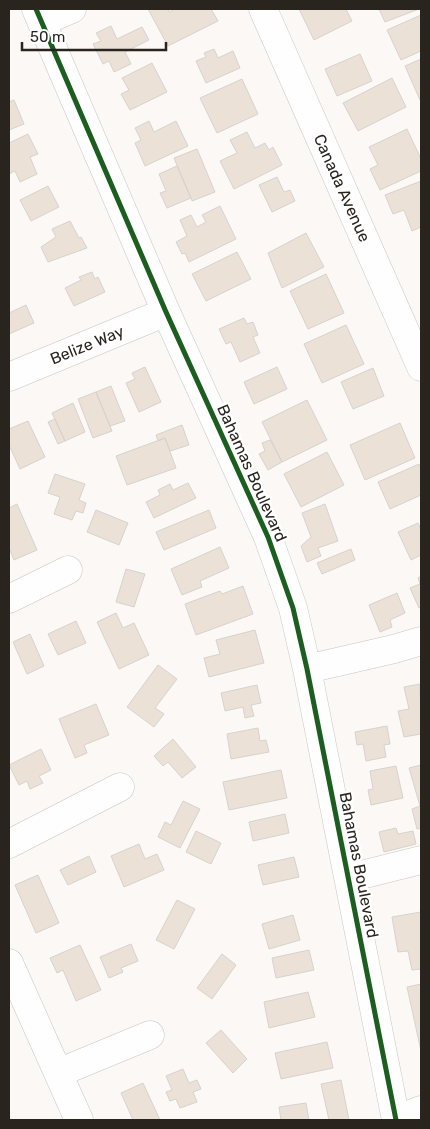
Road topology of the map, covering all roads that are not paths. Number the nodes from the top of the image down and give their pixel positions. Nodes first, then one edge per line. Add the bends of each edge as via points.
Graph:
1 (72, 9) edge
2 (264, 9) edge
3 (39, 16) edge
4 (166, 312) junction
5 (421, 367) edge
6 (9, 377) edge
7 (68, 570) dead end
8 (9, 599) edge
9 (421, 641) edge
10 (307, 669) junction
11 (120, 787) dead end
12 (9, 844) edge
13 (421, 860) edge
14 (349, 878) junction
15 (9, 963) edge
16 (150, 1034) dead end
17 (58, 1073) junction
18 (421, 1110) edge
19 (79, 1120) edge
20 (397, 1120) edge

1 - 3 street
2 - 5 street, Canada Avenue
3 - 4 street, Bahamas Boulevard
4 - 6 street, Belize Way
4 - 10 street, Bahamas Boulevard via 268,537 292,608
7 - 8 street
9 - 10 street
10 - 14 street, Bahamas Boulevard
11 - 12 street
13 - 14 street
14 - 20 street, Bahamas Boulevard
15 - 17 street
16 - 17 street
17 - 19 street
18 - 20 street

